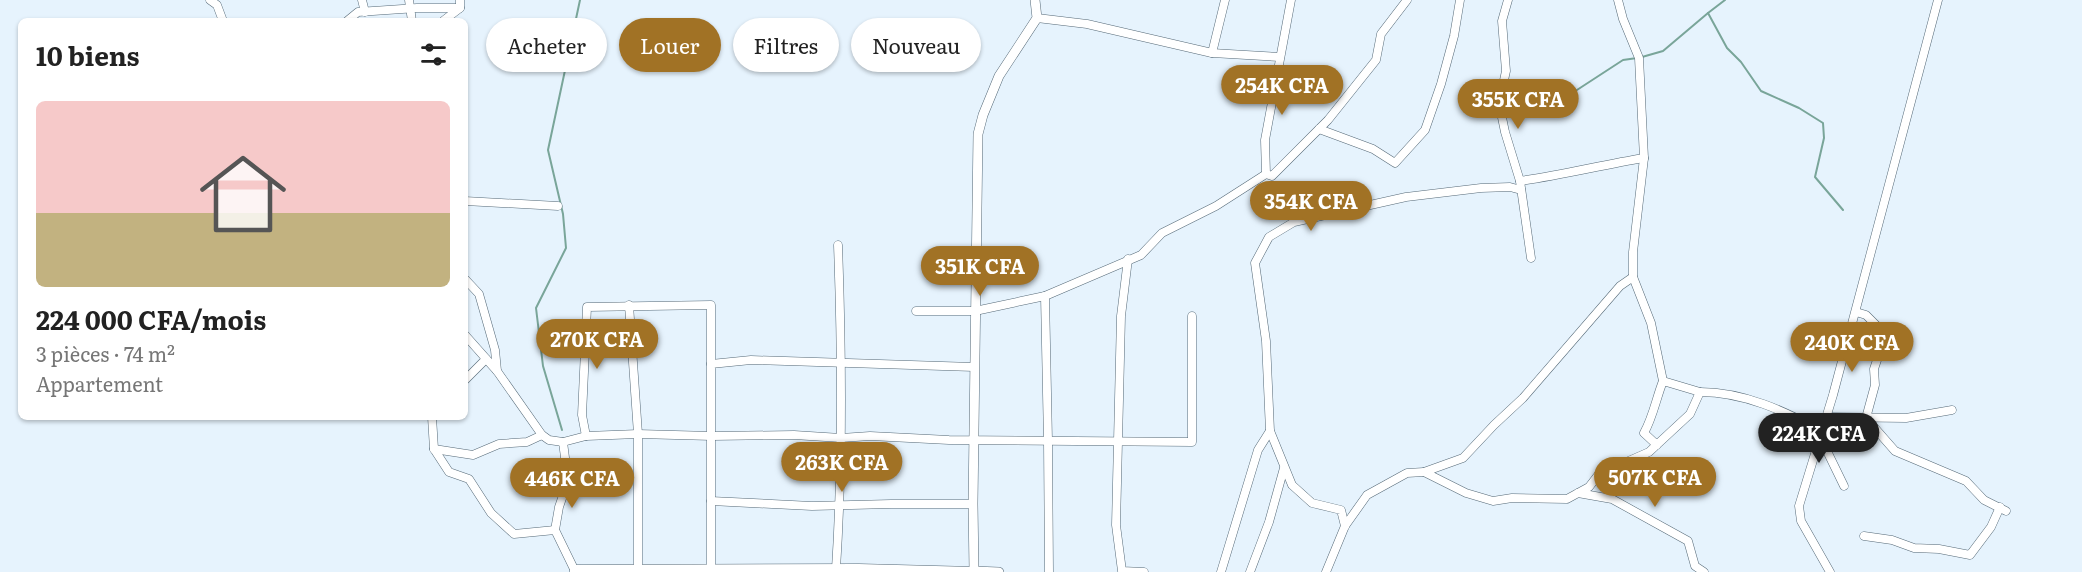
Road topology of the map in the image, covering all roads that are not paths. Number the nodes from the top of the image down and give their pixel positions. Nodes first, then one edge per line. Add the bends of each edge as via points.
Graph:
1 (210, 0) edge
2 (362, 0) edge
3 (409, 0) edge
4 (1035, 0) edge
5 (1225, 0) edge
6 (1291, 0) edge
7 (1407, 0) edge
8 (1460, 0) edge
9 (1508, 0) edge
10 (1618, 0) edge
11 (1938, 0) edge
12 (460, 4) edge
13 (410, 9) junction
14 (365, 12) junction
15 (222, 18) edge
16 (351, 18) edge
17 (412, 18) edge
18 (446, 18) edge
19 (1037, 18) junction
20 (1212, 52) junction
21 (1280, 57) junction
22 (1319, 129) junction
23 (1644, 158) junction
24 (1266, 174) junction
25 (1520, 185) junction
26 (468, 201) edge
27 (558, 206) dead end
28 (838, 245) dead end
29 (1532, 258) dead end
30 (1128, 259) junction
31 (1633, 277) junction
32 (468, 282) edge
33 (1045, 296) junction
34 (629, 305) junction
35 (916, 311) dead end
36 (975, 311) junction
37 (1856, 312) junction
38 (1192, 316) dead end
39 (468, 338) edge
40 (486, 359) junction
41 (711, 364) junction
42 (842, 364) junction
43 (974, 367) junction
44 (496, 371) junction
45 (468, 377) edge
46 (1663, 381) junction
47 (1700, 392) junction
48 (1952, 410) dead end
49 (1827, 417) junction
50 (1866, 418) junction
51 (432, 420) edge
52 (1270, 431) junction
53 (1823, 432) junction
54 (638, 434) junction
55 (542, 435) junction
56 (586, 436) junction
57 (712, 436) junction
58 (841, 438) junction
59 (974, 440) junction
60 (1048, 441) junction
61 (1118, 441) junction
62 (563, 442) junction
63 (1657, 445) junction
64 (434, 449) junction
65 (1284, 468) junction
66 (1424, 472) junction
67 (1844, 486) dead end
68 (1578, 493) junction
69 (711, 501) junction
70 (973, 504) junction
71 (840, 506) junction
72 (1345, 526) junction
73 (555, 530) junction
74 (1864, 536) dead end
75 (711, 568) junction
76 (836, 569) junction
77 (638, 570) edge
78 (574, 571) edge
79 (771, 571) edge
80 (913, 571) edge
81 (974, 572) edge
82 (999, 572) edge
83 (1049, 572) edge
84 (1144, 572) edge
85 (1221, 572) edge
86 (1250, 572) edge
87 (1326, 572) edge
88 (1704, 572) edge
89 (1830, 572) edge

1 - 15 street via 217,5
2 - 14 street
3 - 13 street
4 - 19 street
5 - 20 street
6 - 21 street
7 - 22 street via 1381,34 1376,60
8 - 22 street via 1454,36 1425,130 1395,163 1372,149
9 - 25 street via 1503,21 1506,70 1499,103
10 - 23 street via 1639,58
11 - 37 street
12 - 13 street
12 - 18 street
13 - 14 street
13 - 17 street
14 - 16 street
19 - 20 street via 1087,24
19 - 36 street via 999,76 978,134
20 - 21 street
21 - 24 street via 1265,140
22 - 24 street via 1272,176
23 - 25 street
23 - 31 street
24 - 30 street via 1216,206 1162,233 1141,255
25 - 29 street
25 - 52 street via 1406,197 1294,222 1269,237 1256,263 1266,341
26 - 27 street
28 - 42 street
30 - 33 street
30 - 61 street via 1121,316
31 - 46 street via 1652,323
31 - 66 street via 1620,286 1523,398 1463,458
32 - 44 street via 479,294 495,350
33 - 36 street
33 - 60 street
34 - 41 street via 711,305
34 - 54 street
34 - 56 street via 587,307 582,415
35 - 36 street
36 - 43 street
37 - 49 street
37 - 50 street via 1866,315 1882,331 1874,369 1875,386
38 - 61 street via 1192,442
39 - 40 street
40 - 44 street
40 - 45 street
41 - 42 street via 751,360
41 - 57 street
42 - 43 street
42 - 58 street
43 - 59 street
44 - 55 street
46 - 47 street
46 - 63 street via 1644,433
47 - 53 street via 1722,392 1761,403
47 - 63 street via 1690,414
48 - 50 street via 1906,418
49 - 50 street
49 - 53 street
50 - 74 street via 1895,452 1966,481 1984,500 2003,509 1970,555
51 - 64 street
52 - 65 street
52 - 85 street via 1258,450
53 - 67 street via 1826,449
53 - 89 street via 1799,506 1801,521
54 - 56 street
54 - 57 street
54 - 77 street
55 - 62 street
55 - 64 street via 527,442 499,444 473,455
56 - 62 street
57 - 58 street
57 - 69 street
58 - 59 street
58 - 71 street
59 - 60 street
59 - 70 street
60 - 61 street
60 - 83 street
61 - 84 street via 1116,525 1122,570
62 - 73 street via 568,481
63 - 68 street via 1599,474
64 - 73 street via 449,472 469,479 490,513 514,534
65 - 72 street via 1292,485 1312,503 1341,510
65 - 86 street
66 - 68 street via 1492,501 1568,499
66 - 72 street via 1407,473 1367,495
68 - 88 street via 1612,498 1688,541 1695,566
69 - 71 street
69 - 75 street
70 - 71 street
70 - 81 street
71 - 76 street
72 - 87 street
73 - 78 street
75 - 77 street
75 - 79 street
76 - 79 street
76 - 80 street
77 - 78 street
80 - 81 street
81 - 82 street

